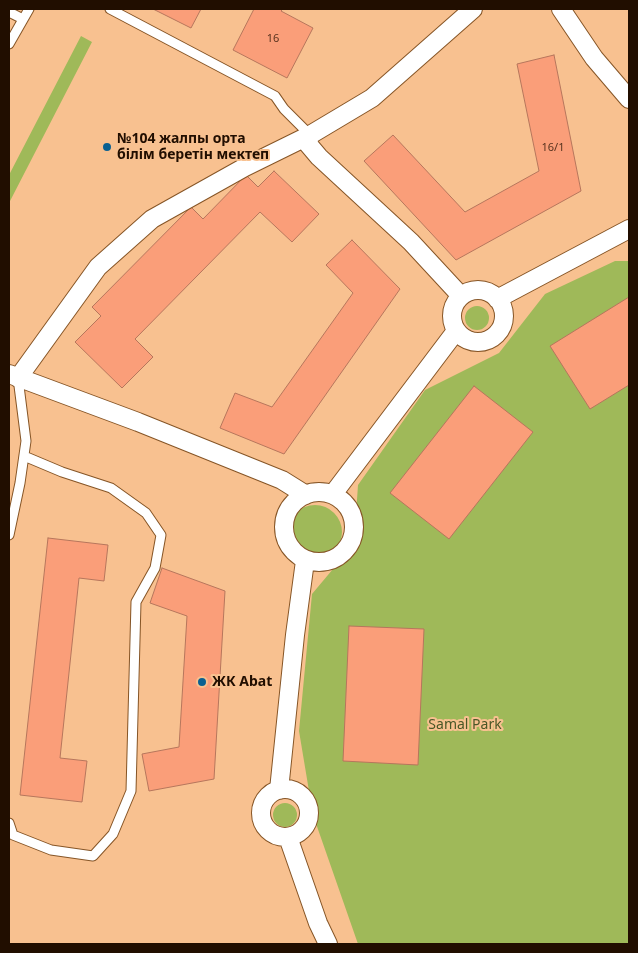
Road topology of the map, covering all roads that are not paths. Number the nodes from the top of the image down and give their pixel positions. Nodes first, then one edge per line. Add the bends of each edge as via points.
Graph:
1 (28, 9) edge
2 (110, 9) edge
3 (473, 9) edge
4 (560, 9) edge
5 (9, 12) edge
6 (23, 19) junction
7 (9, 44) edge
8 (626, 90) edge
9 (310, 135) junction
10 (629, 229) edge
11 (461, 296) junction
12 (497, 299) junction
13 (456, 331) junction
14 (14, 376) edge
15 (24, 456) junction
16 (333, 494) junction
17 (306, 495) junction
18 (9, 536) edge
19 (305, 561) junction
20 (279, 790) junction
21 (9, 823) edge
22 (288, 837) junction
23 (328, 944) edge

1 - 6 lane
2 - 9 lane via 275,96
3 - 9 street via 372,98
4 - 8 street via 594,58
5 - 6 lane
6 - 7 lane
9 - 11 street via 308,144 320,157 411,242
9 - 14 street via 244,167 152,219 98,267
10 - 12 street
11 - 12 street via 484,291
11 - 13 street via 451,316
12 - 13 street via 503,310 504,322 494,337 477,343 465,340
13 - 16 street
14 - 15 lane via 26,441
14 - 17 street via 282,480
15 - 18 lane
15 - 21 lane via 111,488 146,513 161,535 154,568 136,602 131,791 113,834 93,856 52,850 13,835
16 - 17 street via 315,492
16 - 19 street via 348,506 355,523 353,542 341,556 324,563
17 - 19 street via 298,498 286,513 283,532 290,549
19 - 20 street
20 - 22 street via 268,795 261,817 266,828 276,836
20 - 22 street via 292,790 303,797 309,809 308,822 300,832
22 - 23 street

